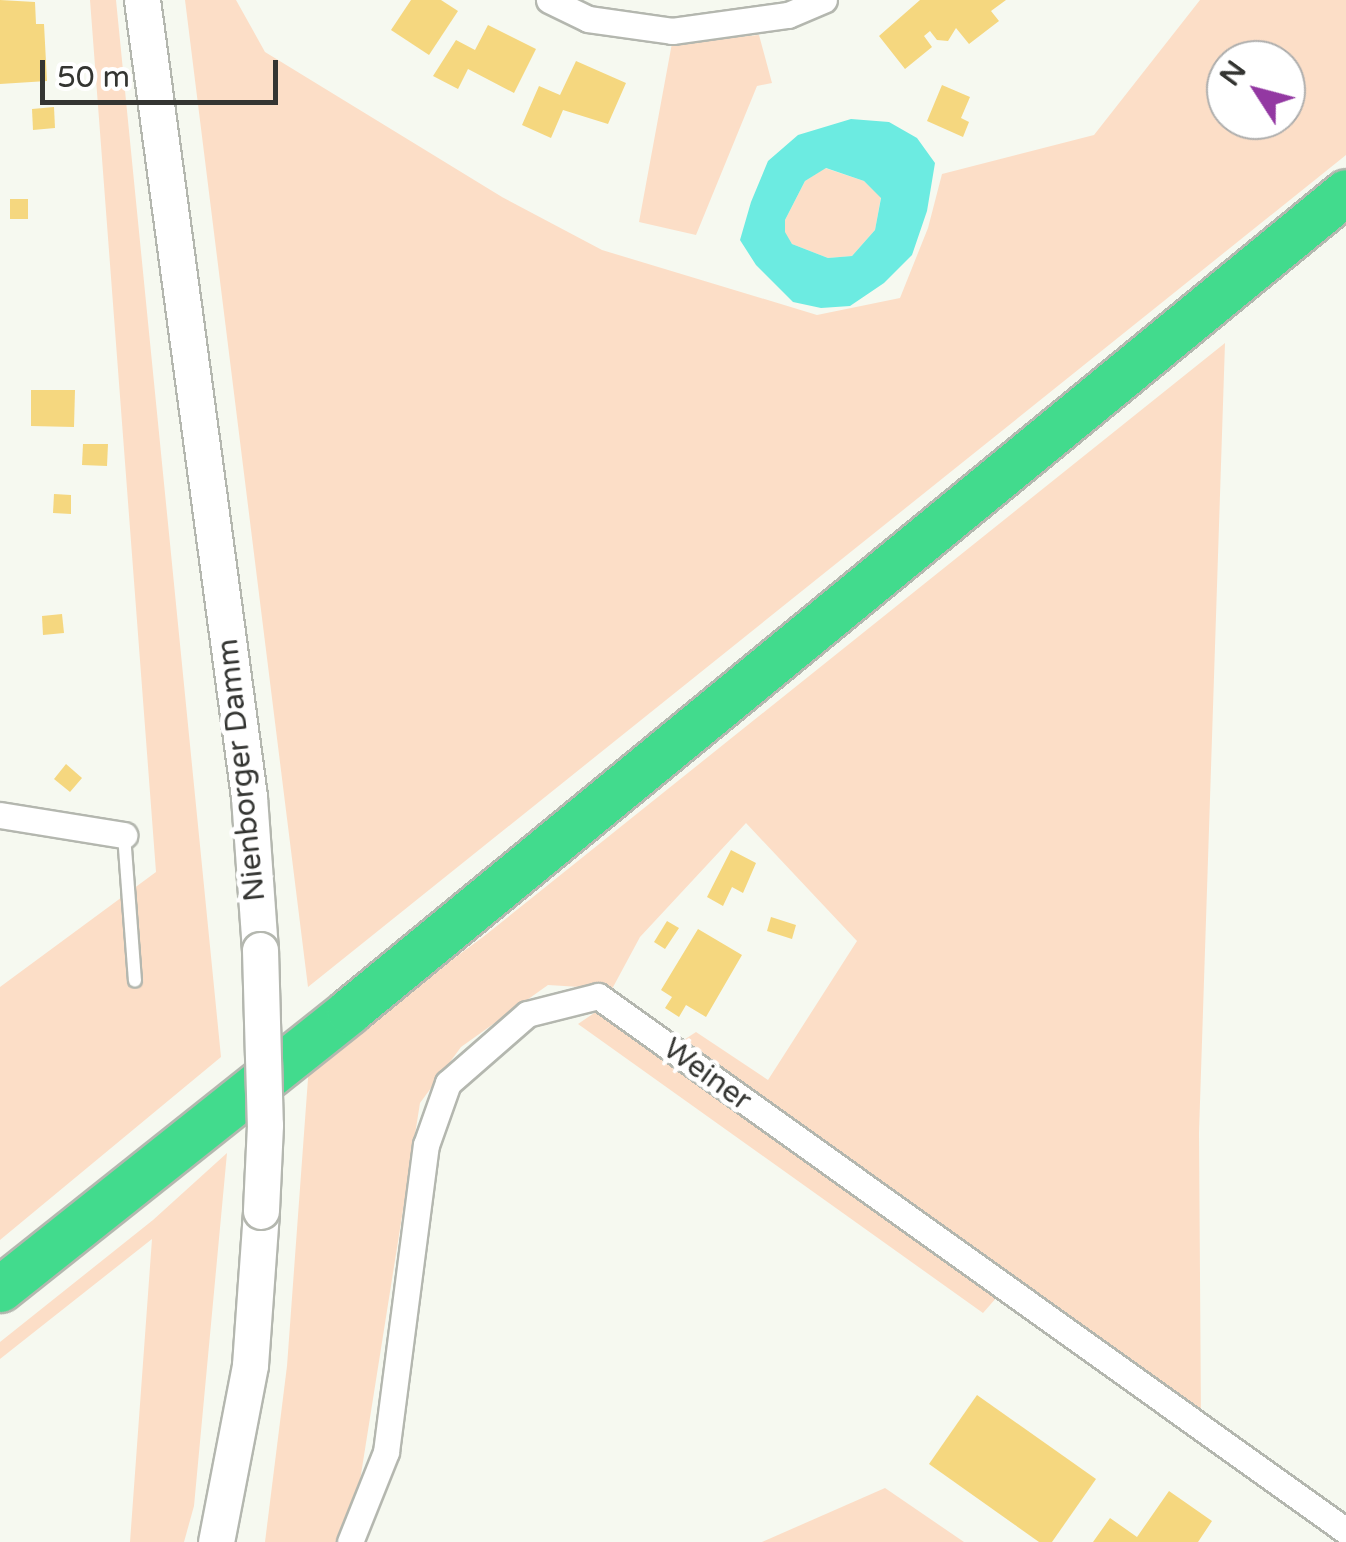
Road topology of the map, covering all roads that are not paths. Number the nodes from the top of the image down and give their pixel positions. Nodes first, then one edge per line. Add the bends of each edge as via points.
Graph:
1 (142, 0) edge
2 (549, 0) edge
3 (824, 0) edge
4 (1346, 192) edge
5 (0, 815) edge
6 (124, 835) joint
7 (136, 981) dead end
8 (0, 1289) edge
9 (1346, 1532) edge
10 (216, 1542) edge
11 (350, 1542) edge

1 - 10 street, Nienborger Damm, bridge via 249,797 260,950 265,1125 250,1365
2 - 3 street via 588,18 672,31 788,15
4 - 8 highway
5 - 6 street
6 - 7 lane
9 - 11 street, Weiner via 598,996 527,1014 448,1083 426,1145 386,1452

